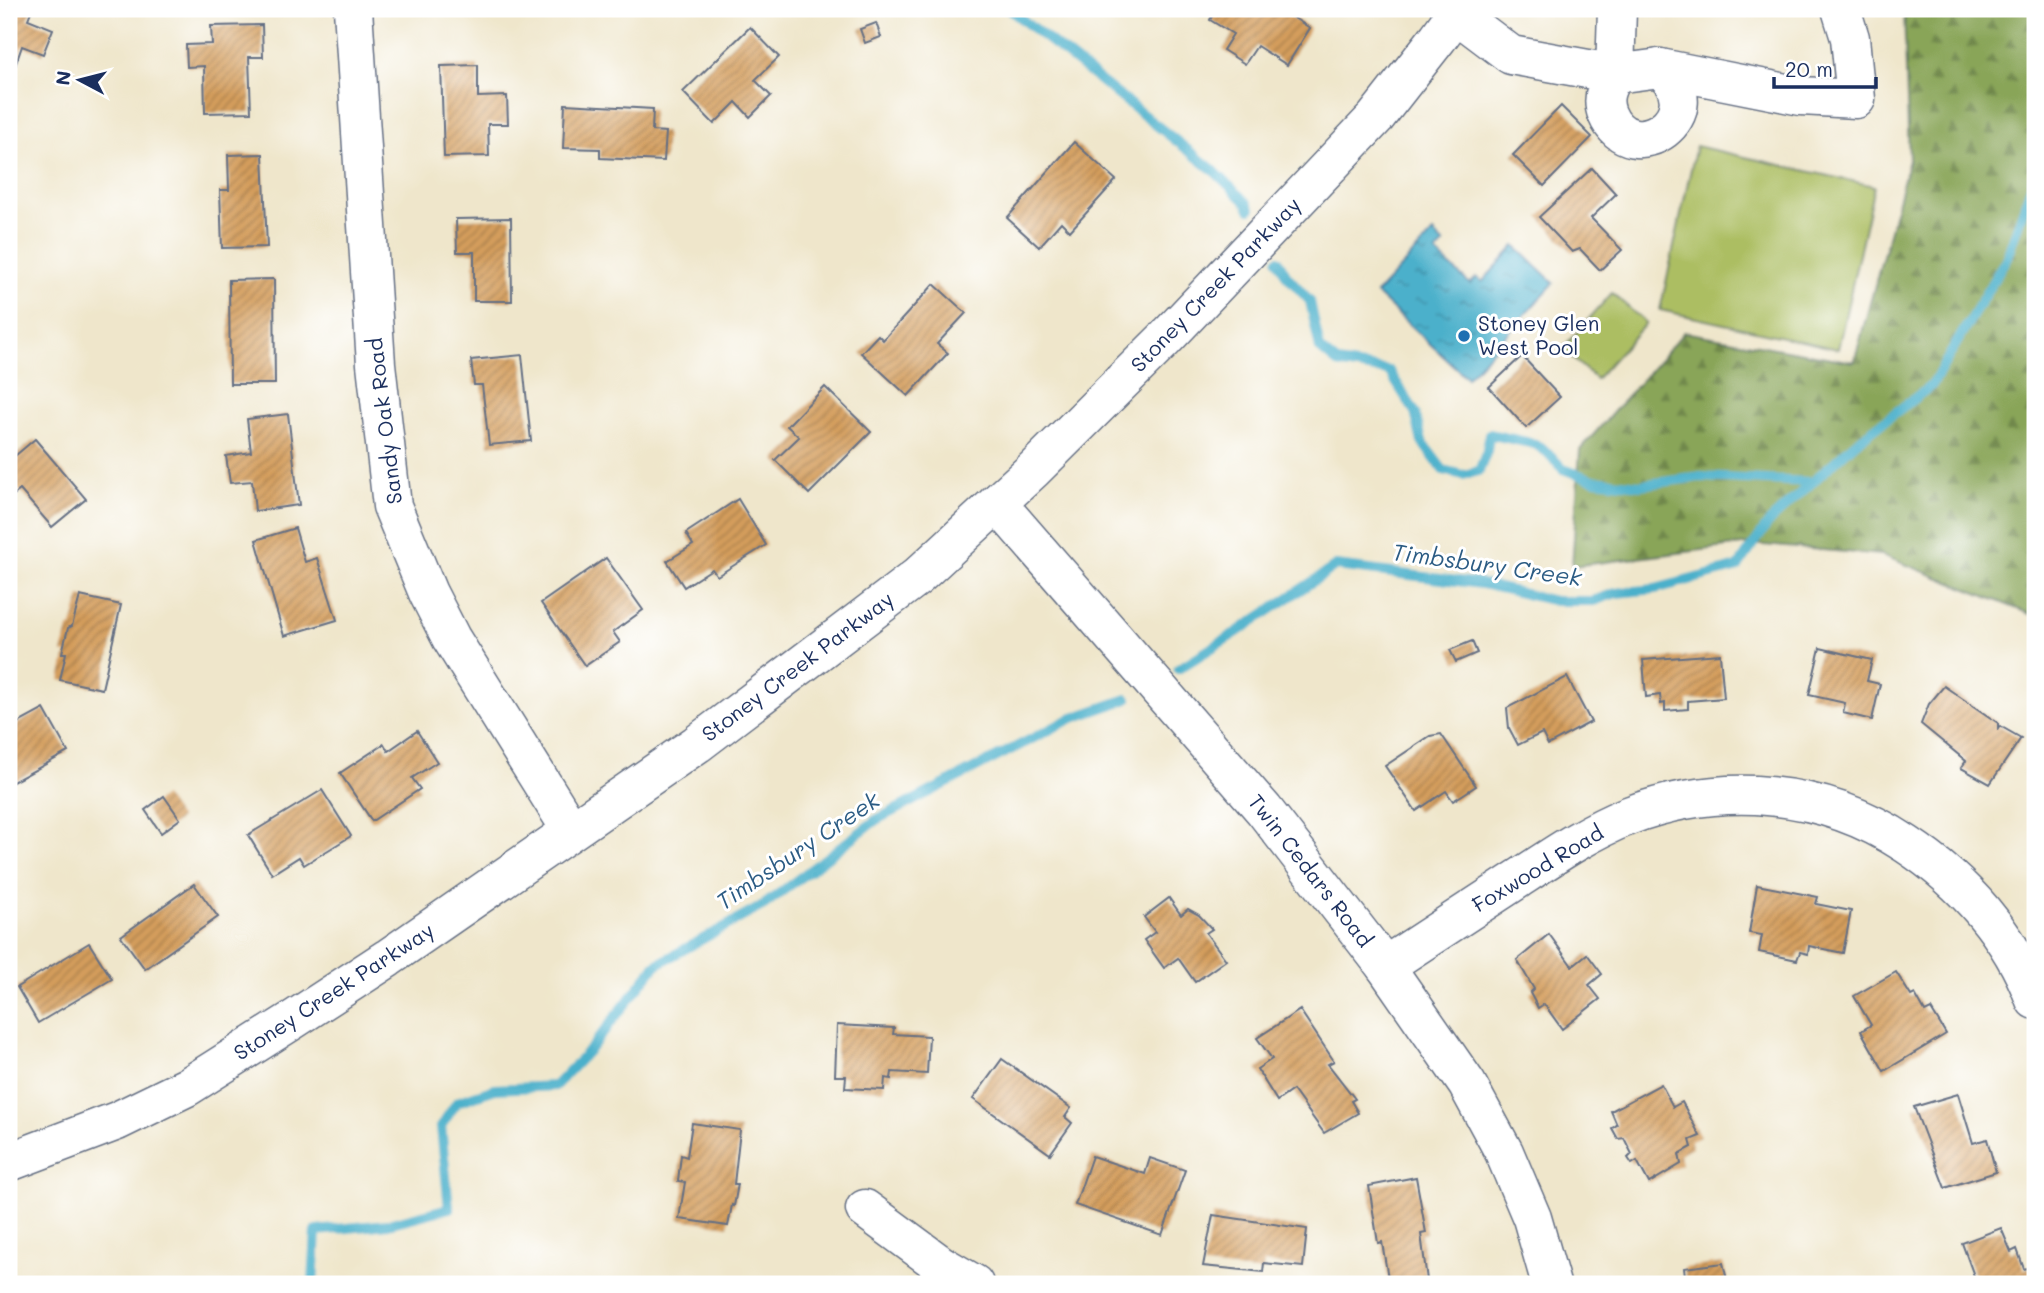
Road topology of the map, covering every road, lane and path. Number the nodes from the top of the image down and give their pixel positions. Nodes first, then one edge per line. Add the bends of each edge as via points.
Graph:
1 (353, 9) edge
2 (1617, 9) edge
3 (1841, 9) edge
4 (1455, 10) edge
5 (1660, 68) junction
6 (1615, 74) junction
7 (997, 503) junction
8 (571, 830) junction
9 (1385, 966) junction
10 (2035, 1000) edge
11 (9, 1162) edge
12 (865, 1209) dead end
13 (974, 1284) edge
14 (1551, 1284) edge

1 - 8 street, Sandy Oak Road via 376,364 392,506 451,638
2 - 6 street
3 - 5 street via 1850,38 1856,99 1801,96
4 - 6 street via 1511,55
4 - 7 street, Stoney Creek Parkway via 1376,117 1165,339
5 - 6 street
5 - 6 street via 1676,86 1678,109 1665,130 1642,138 1618,130 1605,109 1604,96
7 - 8 street, Stoney Creek Parkway via 917,577 697,744
7 - 9 street, Twin Cedars Road via 1264,810
8 - 11 street, Stoney Creek Parkway via 388,958 187,1087 117,1121
9 - 10 street, Foxwood Road via 1577,841 1628,817 1681,801 1734,794 1792,798 1849,813 1936,863 1998,929
9 - 14 street, Twin Cedars Road via 1467,1084 1504,1152 1532,1218
12 - 13 street

